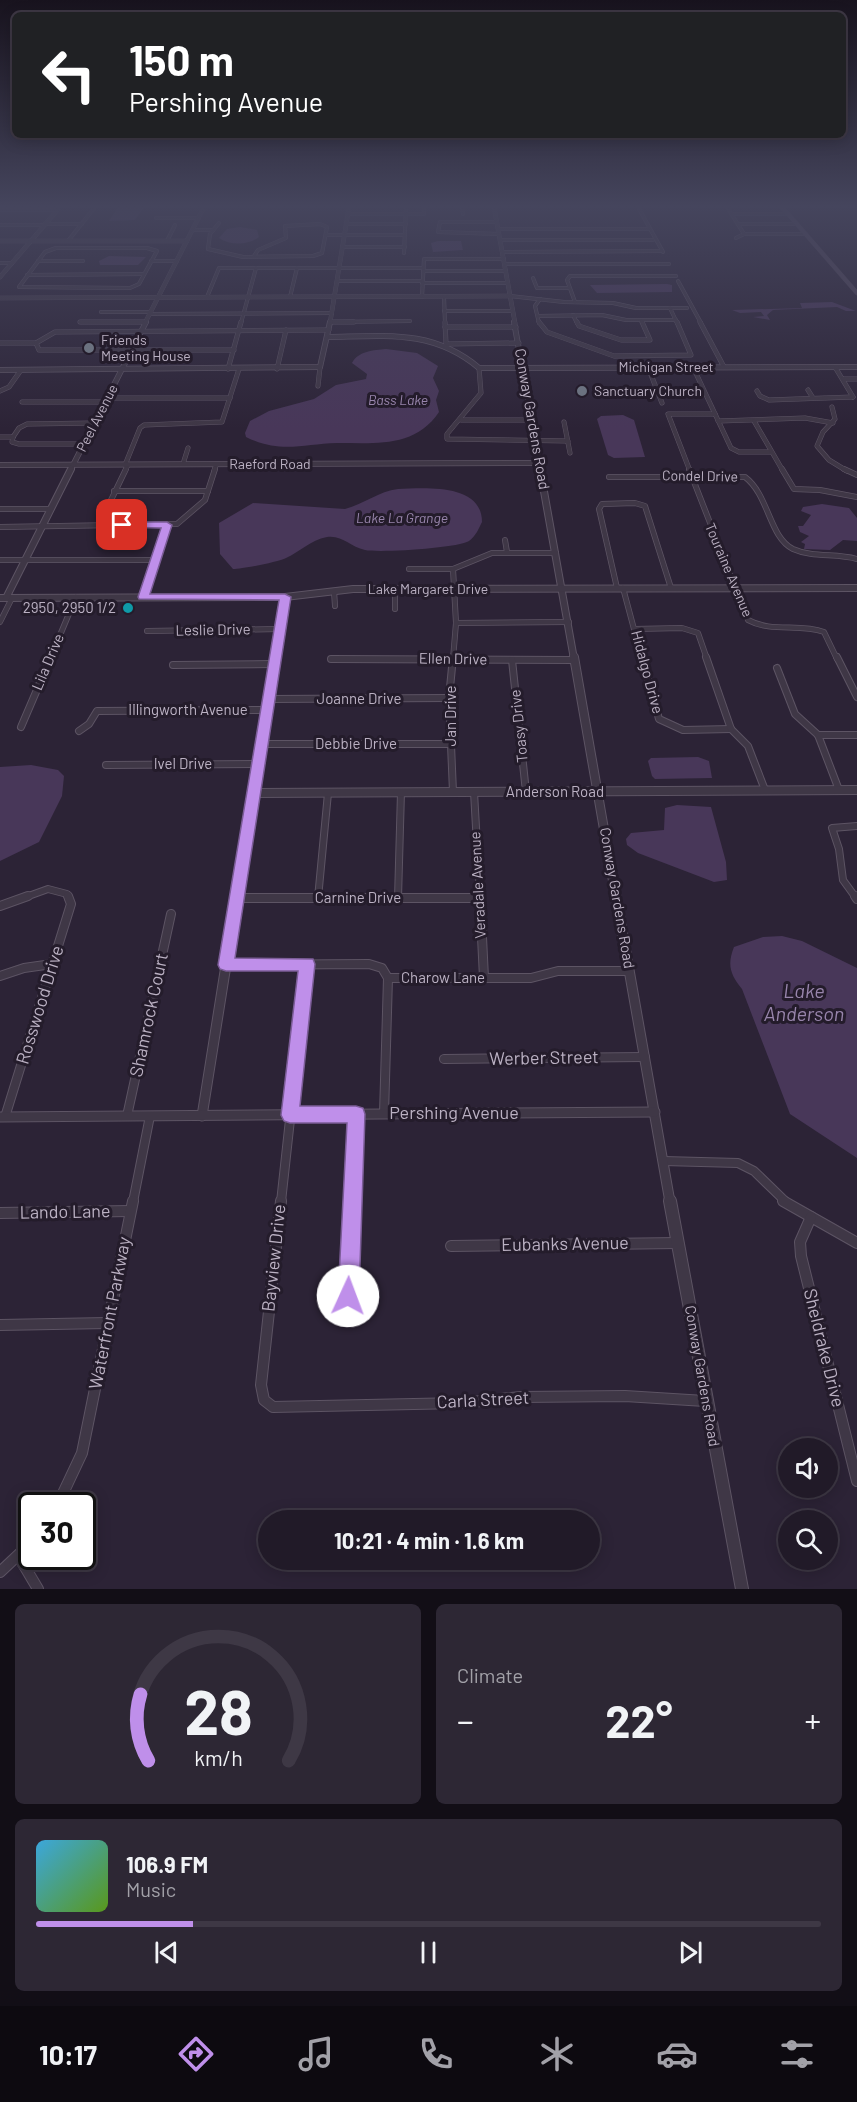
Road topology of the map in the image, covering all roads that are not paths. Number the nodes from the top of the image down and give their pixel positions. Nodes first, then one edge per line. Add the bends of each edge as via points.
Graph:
1 (23, 281) edge
2 (139, 281) edge
3 (167, 281) edge
4 (214, 281) edge
5 (252, 281) edge
6 (294, 281) edge
7 (337, 281) edge
8 (350, 281) edge
9 (534, 281) edge
10 (568, 281) edge
11 (678, 281) dead end
12 (848, 281) edge
13 (422, 282) junction
14 (508, 283) joint
15 (569, 288) junction
16 (857, 293) edge
17 (510, 296) junction
18 (159, 297) junction
19 (207, 297) junction
20 (247, 297) junction
21 (290, 297) junction
22 (334, 297) junction
23 (422, 297) junction
24 (444, 297) junction
25 (0, 298) edge
26 (540, 299) junction
27 (575, 302) junction
28 (670, 308) junction
29 (687, 308) dead end
30 (444, 311) junction
31 (513, 311) junction
32 (101, 312) dead end
33 (150, 313) junction
34 (332, 313) junction
35 (242, 314) junction
36 (573, 315) junction
37 (538, 316) junction
38 (676, 320) junction
39 (410, 321) dead end
40 (642, 321) junction
41 (80, 322) dead end
42 (146, 322) junction
43 (330, 322) junction
44 (445, 327) junction
45 (516, 327) junction
46 (286, 330) junction
47 (329, 330) junction
48 (142, 331) junction
49 (238, 331) junction
50 (328, 337) junction
51 (0, 343) edge
52 (36, 343) junction
53 (519, 343) junction
54 (446, 344) junction
55 (132, 350) junction
56 (234, 350) junction
57 (652, 357) junction
58 (320, 367) junction
59 (648, 367) junction
60 (657, 367) junction
61 (693, 367) junction
62 (724, 367) junction
63 (835, 367) junction
64 (856, 367) edge
65 (479, 368) junction
66 (525, 368) junction
67 (121, 369) junction
68 (228, 369) junction
69 (239, 369) junction
70 (277, 369) junction
71 (0, 370) edge
72 (21, 370) junction
73 (843, 379) junction
74 (857, 379) edge
75 (318, 386) dead end
76 (808, 390) dead end
77 (2, 391) edge
78 (757, 391) dead end
79 (230, 398) junction
80 (813, 398) junction
81 (855, 398) edge
82 (106, 400) junction
83 (22, 402) dead end
84 (662, 403) dead end
85 (832, 407) dead end
86 (715, 414) junction
87 (461, 420) junction
88 (532, 420) junction
89 (718, 421) junction
90 (754, 421) junction
91 (564, 422) dead end
92 (95, 423) junction
93 (832, 423) junction
94 (0, 437) edge
95 (13, 437) junction
96 (536, 441) junction
97 (568, 441) junction
98 (84, 444) junction
99 (188, 448) dead end
100 (770, 452) junction
101 (570, 453) dead end
102 (540, 463) junction
103 (183, 464) junction
104 (0, 465) edge
105 (73, 465) junction
106 (127, 465) junction
107 (216, 465) junction
108 (691, 476) junction
109 (857, 476) edge
110 (609, 477) dead end
111 (114, 491) junction
112 (208, 491) junction
113 (857, 497) edge
114 (0, 509) edge
115 (51, 509) junction
116 (99, 525) junction
117 (167, 525) junction
118 (43, 526) junction
119 (0, 527) edge
120 (505, 540) dead end
121 (507, 552) junction
122 (556, 553) junction
123 (857, 559) edge
124 (0, 560) edge
125 (25, 560) junction
126 (155, 560) junction
127 (409, 569) dead end
128 (453, 569) junction
129 (562, 588) junction
130 (620, 588) junction
131 (671, 588) junction
132 (735, 588) junction
133 (857, 588) edge
134 (395, 589) junction
135 (454, 589) junction
136 (334, 591) junction
137 (76, 597) junction
138 (143, 597) junction
139 (285, 597) junction
140 (6, 598) edge
141 (335, 606) dead end
142 (395, 609) dead end
143 (0, 622) edge
144 (569, 622) junction
145 (456, 623) junction
146 (280, 629) junction
147 (635, 629) junction
148 (147, 631) dead end
149 (331, 659) dead end
150 (452, 659) junction
151 (512, 660) junction
152 (575, 660) junction
153 (274, 664) junction
154 (172, 665) dead end
155 (777, 668) dead end
156 (857, 697) edge
157 (449, 698) junction
158 (269, 699) junction
159 (267, 710) junction
160 (21, 727) dead end
161 (731, 729) junction
162 (79, 731) dead end
163 (818, 735) junction
164 (857, 735) edge
165 (262, 744) junction
166 (450, 744) junction
167 (259, 764) junction
168 (106, 765) dead end
169 (765, 790) junction
170 (839, 790) junction
171 (401, 792) junction
172 (453, 792) junction
173 (474, 792) junction
174 (526, 792) junction
175 (599, 792) junction
176 (856, 792) edge
177 (254, 793) junction
178 (328, 793) junction
179 (857, 826) edge
180 (236, 898) junction
181 (318, 898) junction
182 (398, 898) junction
183 (479, 898) junction
184 (857, 900) edge
185 (0, 906) edge
186 (171, 914) dead end
187 (52, 964) junction
188 (307, 964) junction
189 (226, 965) junction
190 (630, 971) junction
191 (0, 976) edge
192 (388, 978) junction
193 (484, 978) junction
194 (645, 1057) junction
195 (444, 1059) dead end
196 (655, 1112) junction
197 (356, 1114) junction
198 (384, 1114) junction
199 (290, 1115) junction
200 (127, 1116) junction
201 (150, 1116) junction
202 (202, 1116) junction
203 (3, 1117) edge
204 (664, 1161) junction
205 (130, 1211) junction
206 (0, 1213) edge
207 (811, 1217) junction
208 (678, 1243) junction
209 (857, 1243) edge
210 (451, 1246) dead end
211 (348, 1296) dead end
212 (107, 1323) junction
213 (0, 1325) edge
214 (264, 1401) joint
215 (705, 1401) junction
216 (857, 1481) edge
217 (64, 1492) edge
218 (18, 1558) edge
219 (27, 1570) edge
220 (0, 1572) edge
221 (38, 1589) edge
222 (742, 1589) edge

1 - 2 street via 19,287 126,289
3 - 18 street, Peel Avenue
4 - 19 street
5 - 20 street
6 - 21 street
7 - 22 street
8 - 13 street
9 - 15 street via 537,288
10 - 15 street
11 - 62 street
12 - 16 main road
13 - 14 street
13 - 23 street
14 - 17 street, Conway Gardens Road
15 - 27 street
17 - 24 street
17 - 26 street
17 - 31 street, Conway Gardens Road
18 - 19 street
18 - 25 street
18 - 33 street, Peel Avenue
19 - 20 street
20 - 21 street
20 - 35 street
21 - 22 street
22 - 23 street
22 - 34 street
23 - 24 street
24 - 30 street
26 - 27 street
26 - 37 street via 536,306
27 - 28 street
28 - 29 street
28 - 38 street
30 - 31 street
30 - 44 street
31 - 45 street, Conway Gardens Road
32 - 33 street
33 - 35 street
33 - 42 street, Peel Avenue
34 - 35 street
34 - 43 street
35 - 49 street
36 - 37 street
36 - 40 street
36 - 40 street via 579,326 626,341 650,340
37 - 57 street via 542,329 607,354
38 - 40 street
38 - 57 street via 691,355
39 - 43 street
41 - 42 street
42 - 48 street, Peel Avenue
43 - 47 street
44 - 45 street
44 - 54 street
45 - 53 street, Conway Gardens Road
46 - 47 street
46 - 49 street
46 - 70 street
47 - 50 street
48 - 49 street
48 - 52 street via 50,333
48 - 55 street, Peel Avenue
49 - 56 street
50 - 54 street via 417,336
50 - 58 street
51 - 52 street
52 - 55 street via 37,349
53 - 54 street
53 - 66 street, Conway Gardens Road
54 - 65 street
55 - 56 street
55 - 67 street, Peel Avenue
56 - 68 street
57 - 60 street
58 - 70 street
58 - 75 street
59 - 60 street, Michigan Street
59 - 66 street, Michigan Street
59 - 84 street
60 - 61 street, Michigan Street
61 - 62 street, Michigan Street
61 - 86 street
62 - 63 street, Michigan Street
63 - 64 street, Michigan Street
63 - 73 street
65 - 66 street, Michigan Street
65 - 87 street via 481,393
66 - 88 street, Conway Gardens Road
67 - 68 street
67 - 72 street
67 - 82 street, Peel Avenue
68 - 69 street
69 - 70 street
69 - 79 street
71 - 72 street
72 - 77 street
73 - 74 street
73 - 81 street
76 - 80 street
78 - 80 street via 769,400
79 - 82 street
79 - 106 street via 221,423 144,425
80 - 81 street
82 - 83 street
82 - 92 street, Peel Avenue
85 - 93 street via 836,416
86 - 89 street
86 - 108 street, Touraine Avenue via 668,414
87 - 88 street
87 - 96 street via 447,439
88 - 96 street, Conway Gardens Road
89 - 90 street
89 - 100 street via 734,450
90 - 93 street via 805,418
90 - 100 street
91 - 97 street
92 - 95 street via 27,424
92 - 98 street, Peel Avenue
93 - 109 street via 817,446 835,465
94 - 95 street
95 - 98 street via 12,442 19,444
96 - 97 street
96 - 102 street, Conway Gardens Road
97 - 101 street
98 - 105 street, Peel Avenue
99 - 103 street
100 - 113 street via 794,489
102 - 107 street, Raeford Road
102 - 122 street, Conway Gardens Road
103 - 106 street, Raeford Road
103 - 107 street, Raeford Road
104 - 105 street, Raeford Road
105 - 106 street, Raeford Road
105 - 115 street, Peel Avenue
106 - 111 street
107 - 112 street
108 - 110 street, Condel Drive
108 - 123 street, Condel Drive via 736,475 751,480 782,542 790,548 809,555
108 - 132 street, Touraine Avenue
111 - 112 street
111 - 116 street
112 - 117 street via 203,503 177,524
114 - 115 street
115 - 118 street, Peel Avenue
116 - 117 street
116 - 118 street
117 - 126 street
118 - 119 street
118 - 125 street, Peel Avenue
120 - 121 street
121 - 122 street
121 - 128 street
122 - 129 street, Conway Gardens Road
124 - 125 street
125 - 126 street
125 - 140 street, Peel Avenue
126 - 138 street
127 - 128 street
128 - 135 street, Jan Drive
129 - 130 street, Lake Margaret Drive
129 - 135 street, Lake Margaret Drive
129 - 144 street, Conway Gardens Road
130 - 131 street, Lake Margaret Drive
130 - 131 street, Hidalgo Drive via 599,509 602,504 635,503 648,509
130 - 147 street, Hidalgo Drive
131 - 132 street, Lake Margaret Drive
132 - 133 street, Lake Margaret Drive
132 - 156 street, Touraine Avenue via 748,620 754,625 809,627 824,632
134 - 135 street, Lake Margaret Drive
134 - 136 street, Lake Margaret Drive
134 - 142 street
135 - 145 street, Jan Drive
136 - 139 street, Lake Margaret Drive
136 - 141 street
137 - 138 street, Lake Margaret Drive
137 - 140 street, Lake Margaret Drive
137 - 160 street, Lila Drive
138 - 139 street, Lake Margaret Drive
139 - 146 street
140 - 143 street
144 - 145 street
144 - 152 street, Conway Gardens Road
145 - 150 street, Jan Drive
146 - 148 street, Leslie Drive
146 - 153 street
147 - 161 street via 682,628 699,633
147 - 161 street, Hidalgo Drive via 659,719 684,729
149 - 150 street, Ellen Drive
150 - 151 street, Ellen Drive
150 - 157 street, Jan Drive
151 - 152 street, Ellen Drive
151 - 174 street, Toasy Drive
152 - 175 street, Conway Gardens Road
153 - 154 street
153 - 158 street
155 - 163 street via 795,714
157 - 158 street, Joanne Drive
157 - 166 street, Jan Drive
158 - 159 street
159 - 162 street, Illingworth Avenue via 97,711
159 - 165 street
161 - 169 street via 748,746
163 - 164 street
163 - 170 street
165 - 166 street, Debbie Drive
165 - 167 street
166 - 172 street, Jan Drive
167 - 168 street, Ivel Drive
167 - 177 street
169 - 170 street, Anderson Road
169 - 175 street, Anderson Road
170 - 176 street, Anderson Road
171 - 172 street, Anderson Road
171 - 178 street, Anderson Road
171 - 182 street
172 - 173 street, Anderson Road
173 - 174 street, Anderson Road
173 - 183 street, Veradale Avenue
174 - 175 street, Anderson Road
175 - 190 street, Conway Gardens Road
177 - 178 street, Anderson Road
177 - 180 street
178 - 181 street
179 - 184 street via 832,828 831,833 839,849 843,880
180 - 181 street, Carnine Drive
180 - 189 street
181 - 182 street, Carnine Drive
182 - 183 street, Carnine Drive
183 - 193 street, Veradale Avenue
185 - 187 street, Rosswood Drive via 48,889 67,894 71,904
186 - 200 street, Shamrock Court
187 - 191 street
187 - 203 street, Rosswood Drive
188 - 189 street, Charow Lane
188 - 192 street, Charow Lane via 377,965
188 - 199 street, Bayview Drive
189 - 202 street
190 - 193 street, Charow Lane via 558,971 531,978
190 - 194 street, Conway Gardens Road
192 - 193 street, Charow Lane
192 - 198 street
194 - 195 street, Werber Street
194 - 196 street, Conway Gardens Road
196 - 198 street, Pershing Avenue
196 - 204 street, Conway Gardens Road
197 - 198 street, Pershing Avenue
197 - 199 street, Pershing Avenue
197 - 211 street
199 - 202 street, Pershing Avenue
199 - 214 street, Bayview Drive via 261,1385
200 - 201 street, Pershing Avenue
200 - 203 street, Pershing Avenue
201 - 202 street, Pershing Avenue
201 - 205 street, Waterfront Parkway
204 - 207 street via 738,1163 754,1171 780,1198
204 - 208 street, Conway Gardens Road
205 - 206 street, Lando Lane
205 - 212 street, Waterfront Parkway
207 - 209 street
207 - 216 street, Sheldrake Drive via 800,1242 801,1256
208 - 210 street, Eubanks Avenue
208 - 215 street, Conway Gardens Road
212 - 213 street
212 - 217 street, Waterfront Parkway via 82,1453
214 - 215 street, Carla Street via 277,1408 461,1403 521,1397 626,1396
215 - 222 street, Conway Gardens Road
218 - 220 street
219 - 221 street

